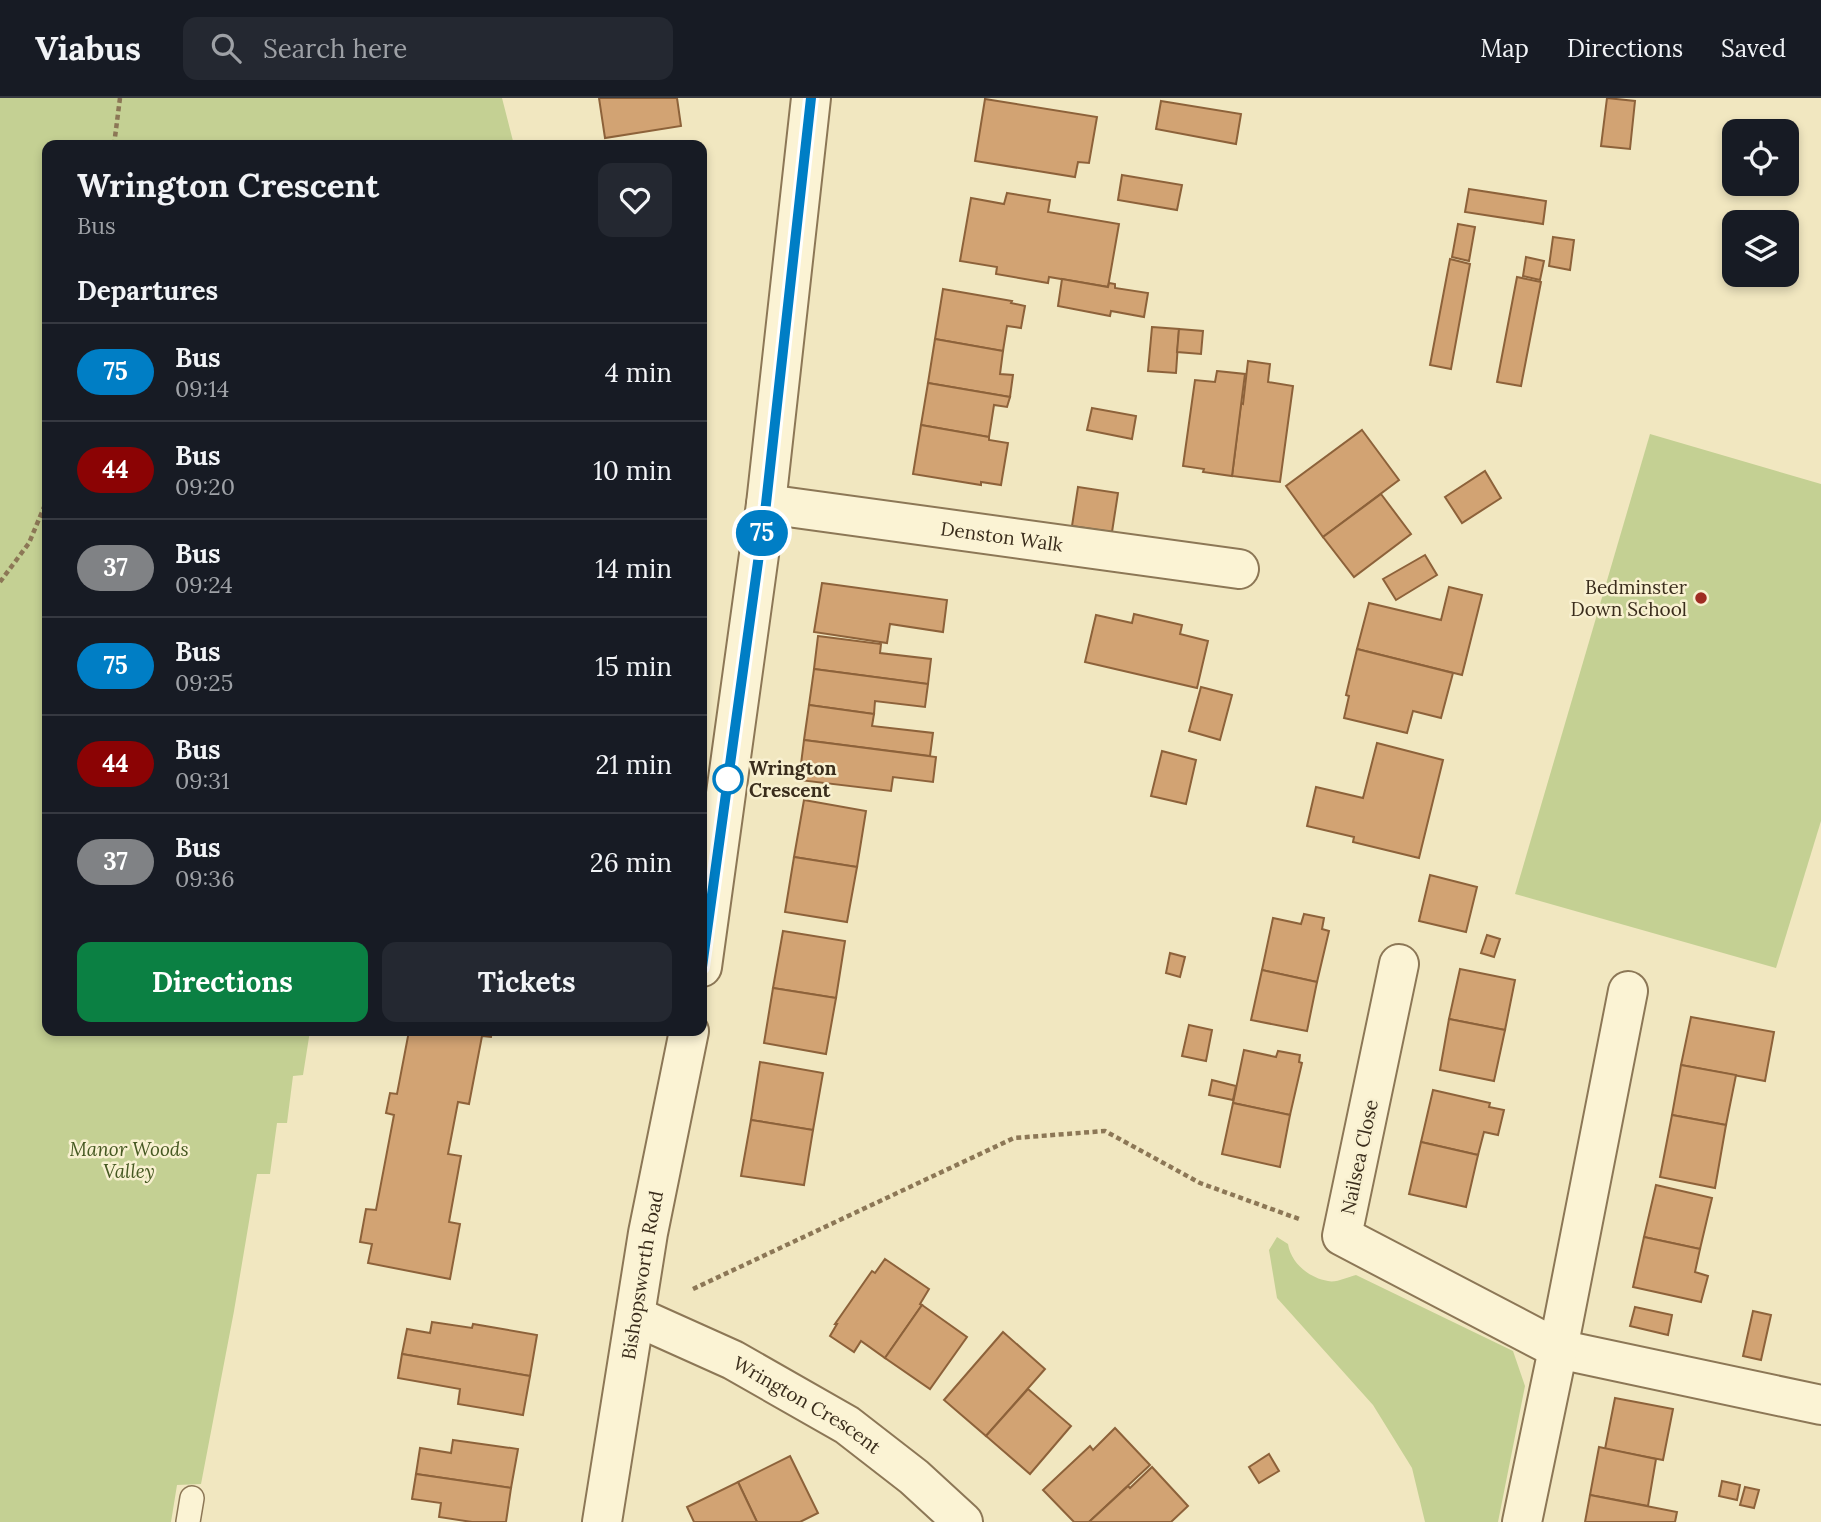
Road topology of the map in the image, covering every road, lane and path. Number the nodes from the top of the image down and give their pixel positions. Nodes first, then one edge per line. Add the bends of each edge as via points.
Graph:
1 (120, 98) edge
2 (811, 98) edge
3 (115, 140) edge
4 (766, 504) junction
5 (42, 512) edge
6 (1239, 569) dead end
7 (0, 582) edge
8 (707, 931) edge
9 (1399, 964) dead end
10 (1628, 992) dead end
11 (688, 1036) edge
12 (1342, 1236) junction
13 (635, 1316) junction
14 (1558, 1349) junction
15 (1821, 1405) edge
16 (192, 1498) dead end
17 (188, 1522) edge
18 (602, 1522) edge
19 (963, 1522) edge
20 (1522, 1522) edge

1 - 3 path
2 - 4 street
4 - 6 street, Denston Walk
4 - 8 street
5 - 7 path via 29,543
9 - 12 street, Nailsea Close
10 - 14 street
11 - 13 street, Bishopsworth Road
12 - 13 path via 1200,1183 1105,1131 1014,1138
12 - 14 street, Nailsea Close
13 - 18 street, Bishopsworth Road
13 - 19 street, Wrington Crescent via 733,1360 847,1425
14 - 15 street, Nailsea Close
14 - 20 street
16 - 17 lane

